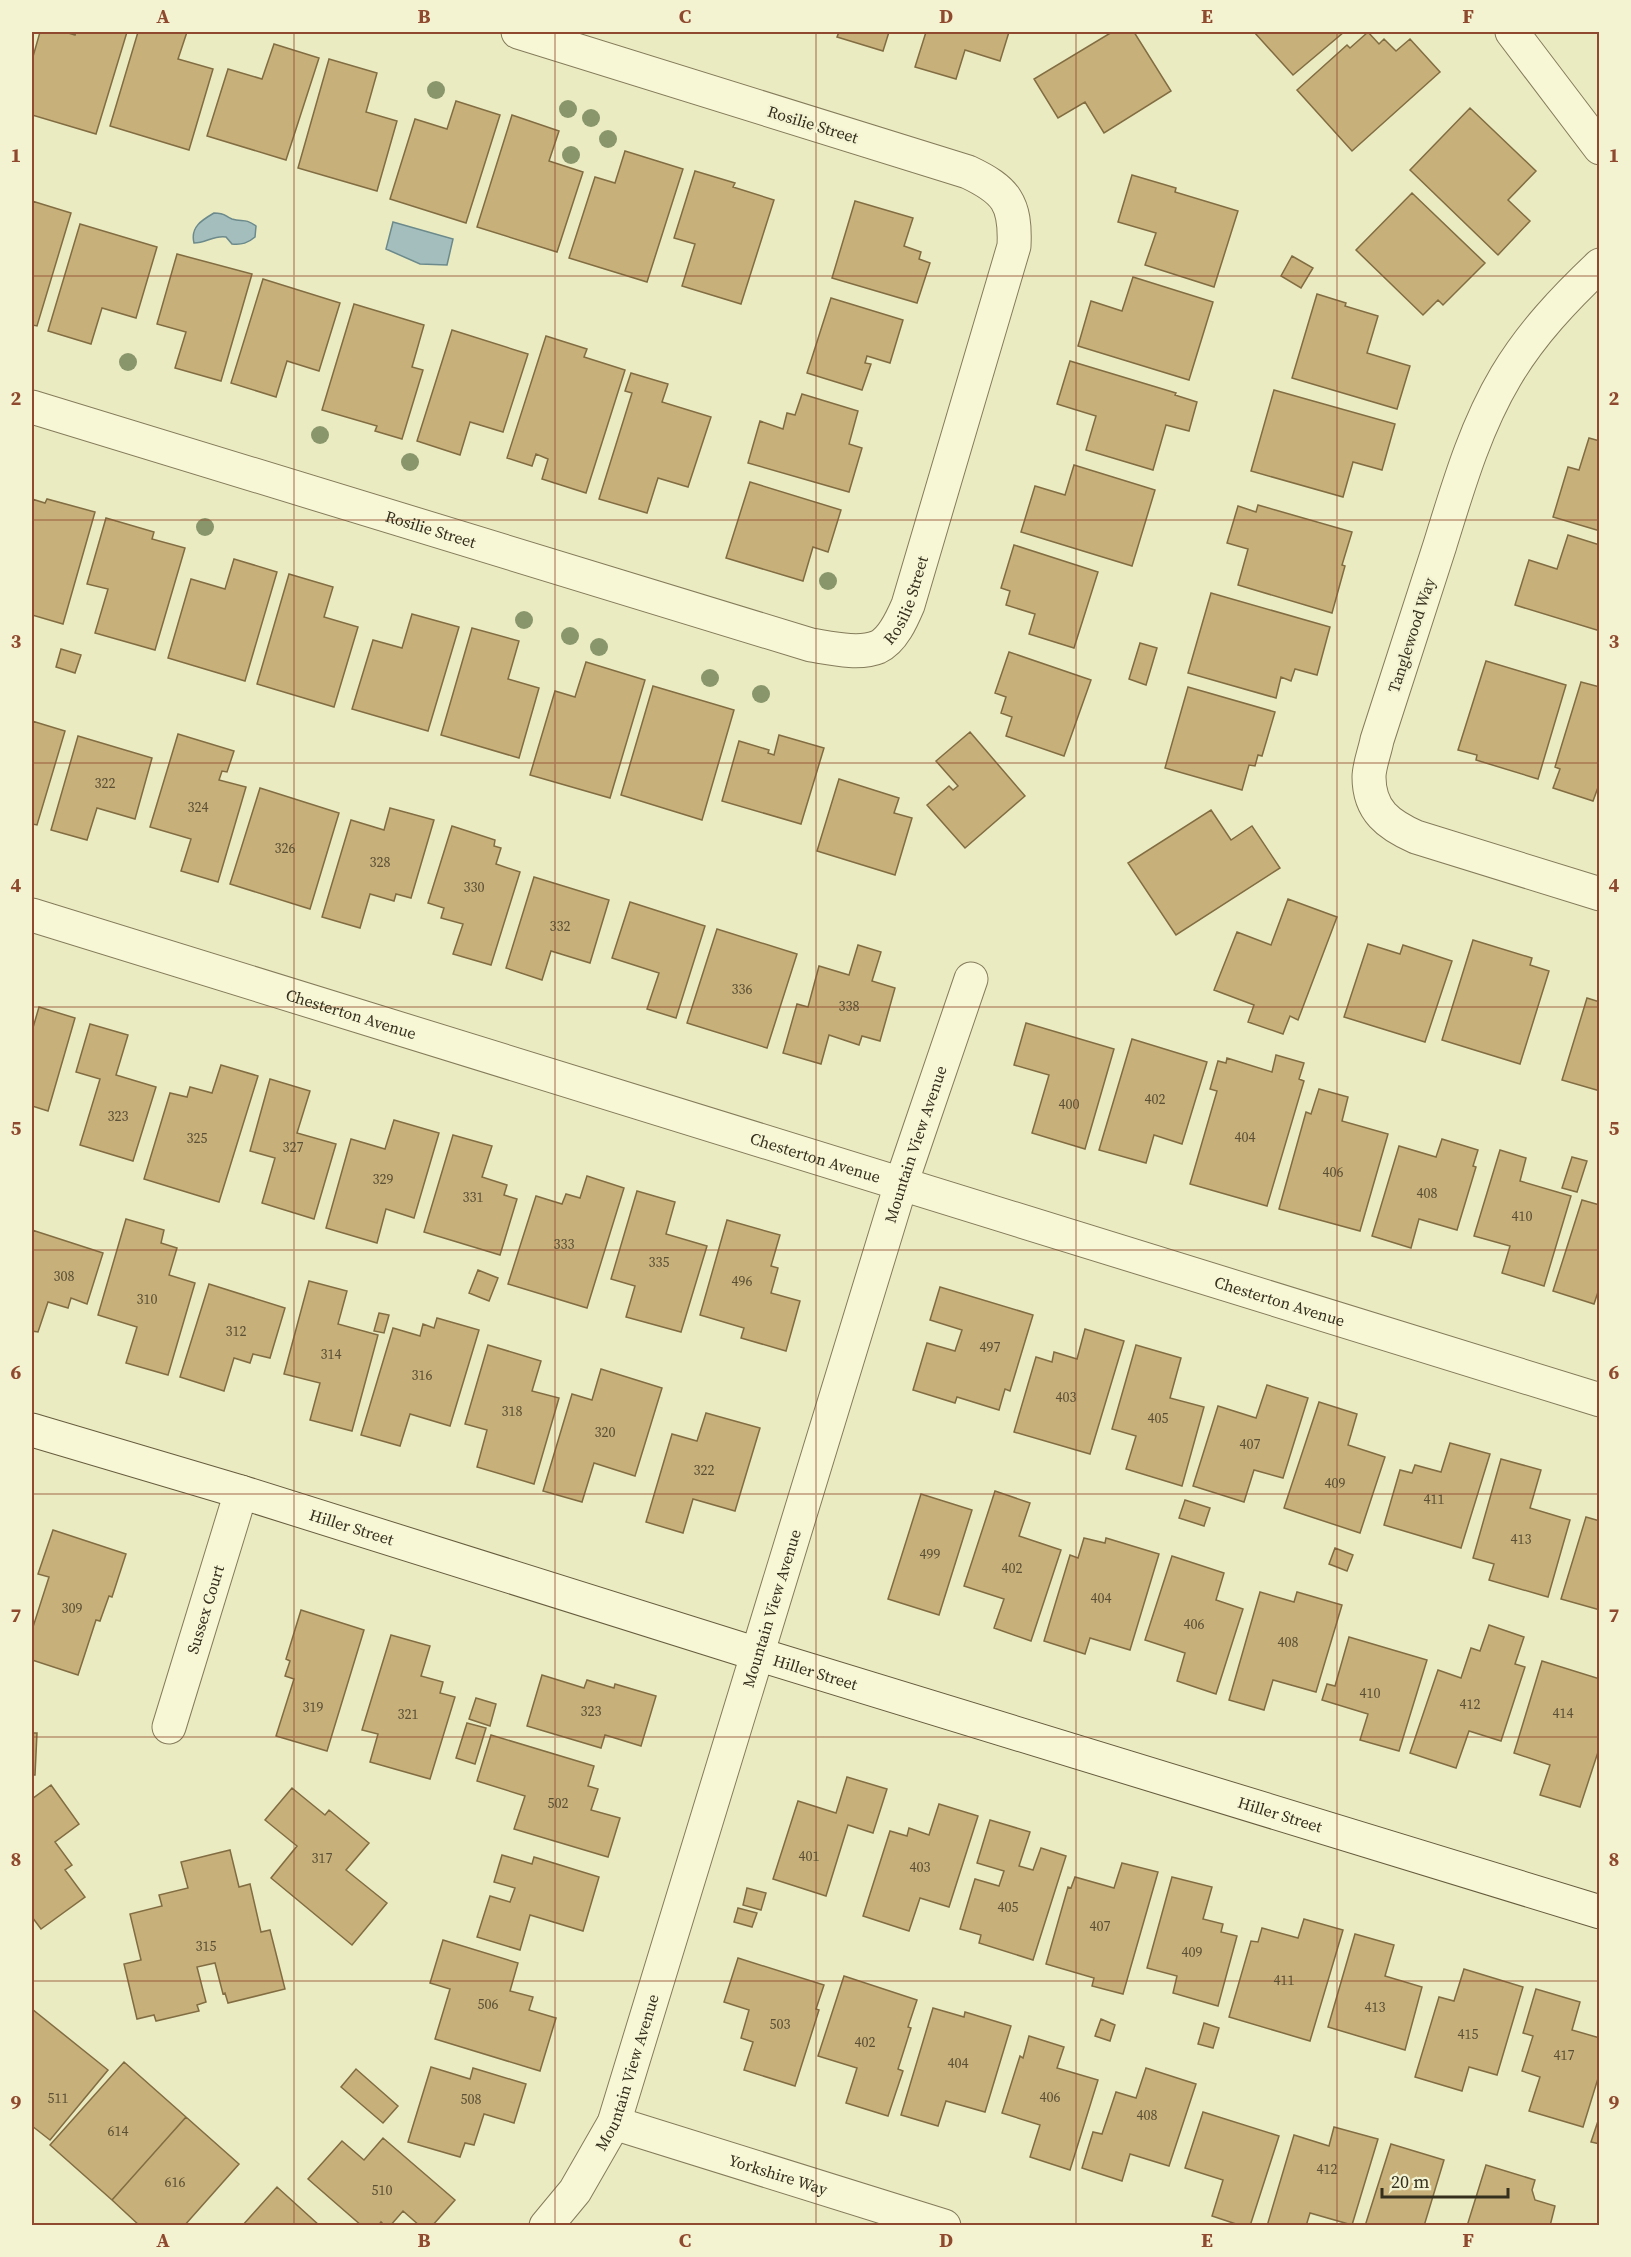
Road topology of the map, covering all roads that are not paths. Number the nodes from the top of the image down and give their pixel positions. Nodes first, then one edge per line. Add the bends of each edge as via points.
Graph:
1 (518, 32) edge
2 (1512, 32) edge
3 (1599, 148) edge
4 (1599, 265) edge
5 (32, 407) edge
6 (1599, 894) edge
7 (32, 915) edge
8 (971, 979) dead end
9 (901, 1184) junction
10 (1599, 1400) edge
11 (32, 1430) edge
12 (240, 1492) junction
13 (756, 1654) junction
14 (169, 1727) dead end
15 (1599, 1912) edge
16 (614, 2123) junction
17 (546, 2226) edge
18 (944, 2226) edge

1 - 5 street, Rosilie Street via 968,172 992,184 1009,201 1015,224 1014,246 908,605 897,629 879,647 848,651 811,645
2 - 3 street
4 - 6 street, Tanglewood Way via 1536,332 1506,376 1483,423 1460,482 1377,740 1369,777 1374,805 1392,826
7 - 9 street, Chesterton Avenue
8 - 9 street, Mountain View Avenue
9 - 10 street, Chesterton Avenue
9 - 13 street, Mountain View Avenue
11 - 12 street, Hiller Street
12 - 13 street, Hiller Street
12 - 14 street, Sussex Court
13 - 15 street, Hiller Street
13 - 16 street, Mountain View Avenue
16 - 17 street, Mountain View Avenue via 575,2191
16 - 18 street, Yorkshire Way

